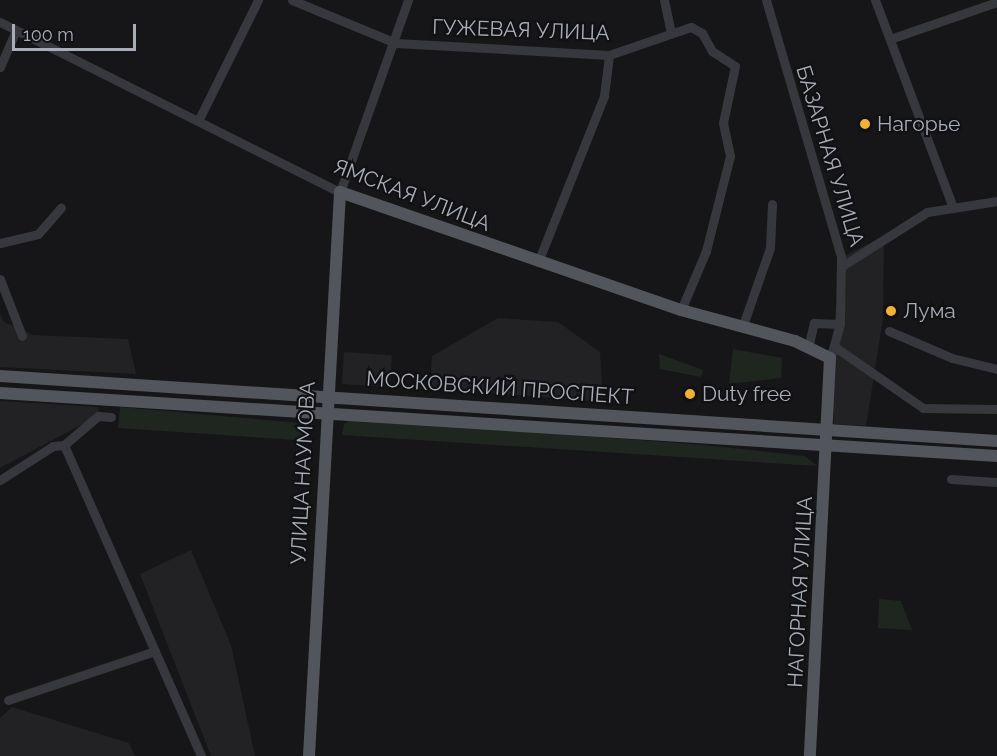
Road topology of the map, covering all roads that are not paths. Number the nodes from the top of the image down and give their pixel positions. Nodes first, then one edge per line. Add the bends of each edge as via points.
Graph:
1 (258, 0) edge
2 (292, 0) edge
3 (408, 0) edge
4 (664, 0) edge
5 (766, 0) edge
6 (875, 0) edge
7 (994, 4) edge
8 (0, 22) edge
9 (16, 30) junction
10 (671, 33) junction
11 (890, 39) junction
12 (396, 43) junction
13 (609, 55) junction
14 (0, 67) edge
15 (199, 119) junction
16 (339, 192) junction
17 (997, 201) edge
18 (772, 204) dead end
19 (953, 207) junction
20 (61, 208) dead end
21 (0, 243) edge
22 (538, 262) junction
23 (842, 266) junction
24 (0, 279) edge
25 (681, 310) junction
26 (840, 324) junction
27 (743, 325) junction
28 (889, 331) dead end
29 (22, 336) dead end
30 (808, 348) junction
31 (830, 358) junction
32 (997, 369) edge
33 (0, 376) edge
34 (0, 393) edge
35 (326, 395) junction
36 (997, 408) edge
37 (326, 412) junction
38 (111, 417) dead end
39 (829, 431) junction
40 (997, 441) edge
41 (64, 445) junction
42 (828, 445) junction
43 (997, 456) edge
44 (951, 479) dead end
45 (0, 480) edge
46 (997, 482) edge
47 (155, 651) junction
48 (8, 700) dead end
49 (201, 756) edge
50 (309, 756) edge
51 (810, 756) edge

1 - 15 street
2 - 12 street, ГУЖЕВАЯ УЛИЦА
3 - 12 street
4 - 10 street
5 - 23 street, БАЗАРНАЯ УЛИЦА
6 - 11 street
7 - 11 street
8 - 9 street, ЯМСКАЯ УЛИЦА
9 - 14 street
9 - 15 street, ЯМСКАЯ УЛИЦА
10 - 13 street, ГУЖЕВАЯ УЛИЦА
10 - 25 street, ГУЖЕВАЯ УЛИЦА via 691,27 702,33 712,51 735,66 723,123 730,156 706,251
11 - 19 street
12 - 13 street, ГУЖЕВАЯ УЛИЦА
12 - 16 street
13 - 22 street via 604,96
15 - 16 street, ЯМСКАЯ УЛИЦА
16 - 22 main road, ЯМСКАЯ УЛИЦА
16 - 35 main road, УЛИЦА НАУМОВА
17 - 19 street
18 - 27 street via 770,248
19 - 23 street via 927,212
20 - 21 street via 38,234
22 - 25 main road, ЯМСКАЯ УЛИЦА
23 - 26 street, БАЗАРНАЯ УЛИЦА
24 - 29 street
25 - 27 main road, ЯМСКАЯ УЛИЦА
26 - 30 street via 814,323
26 - 31 street, БАЗАРНАЯ УЛИЦА
27 - 30 main road, ЯМСКАЯ УЛИЦА
28 - 32 street via 952,358
30 - 31 main road, ЯМСКАЯ УЛИЦА
31 - 36 street via 835,347 923,408
31 - 39 main road, БАЗАРНАЯ УЛИЦА
33 - 35 main road, МОСКОВСКИЙ ПРОСПЕКТ
34 - 37 main road, МОСКОВСКИЙ ПРОСПЕКТ
35 - 37 main road, УЛИЦА НАУМОВА
35 - 39 main road, МОСКОВСКИЙ ПРОСПЕКТ
37 - 42 main road, МОСКОВСКИЙ ПРОСПЕКТ
37 - 50 main road, УЛИЦА НАУМОВА
38 - 41 street via 98,416
39 - 40 main road, МОСКОВСКИЙ ПРОСПЕКТ
39 - 42 main road, НАГОРНАЯ УЛИЦА
41 - 45 street
41 - 47 street
42 - 43 main road, МОСКОВСКИЙ ПРОСПЕКТ
42 - 51 main road, НАГОРНАЯ УЛИЦА
44 - 46 street
47 - 48 street
47 - 49 street

